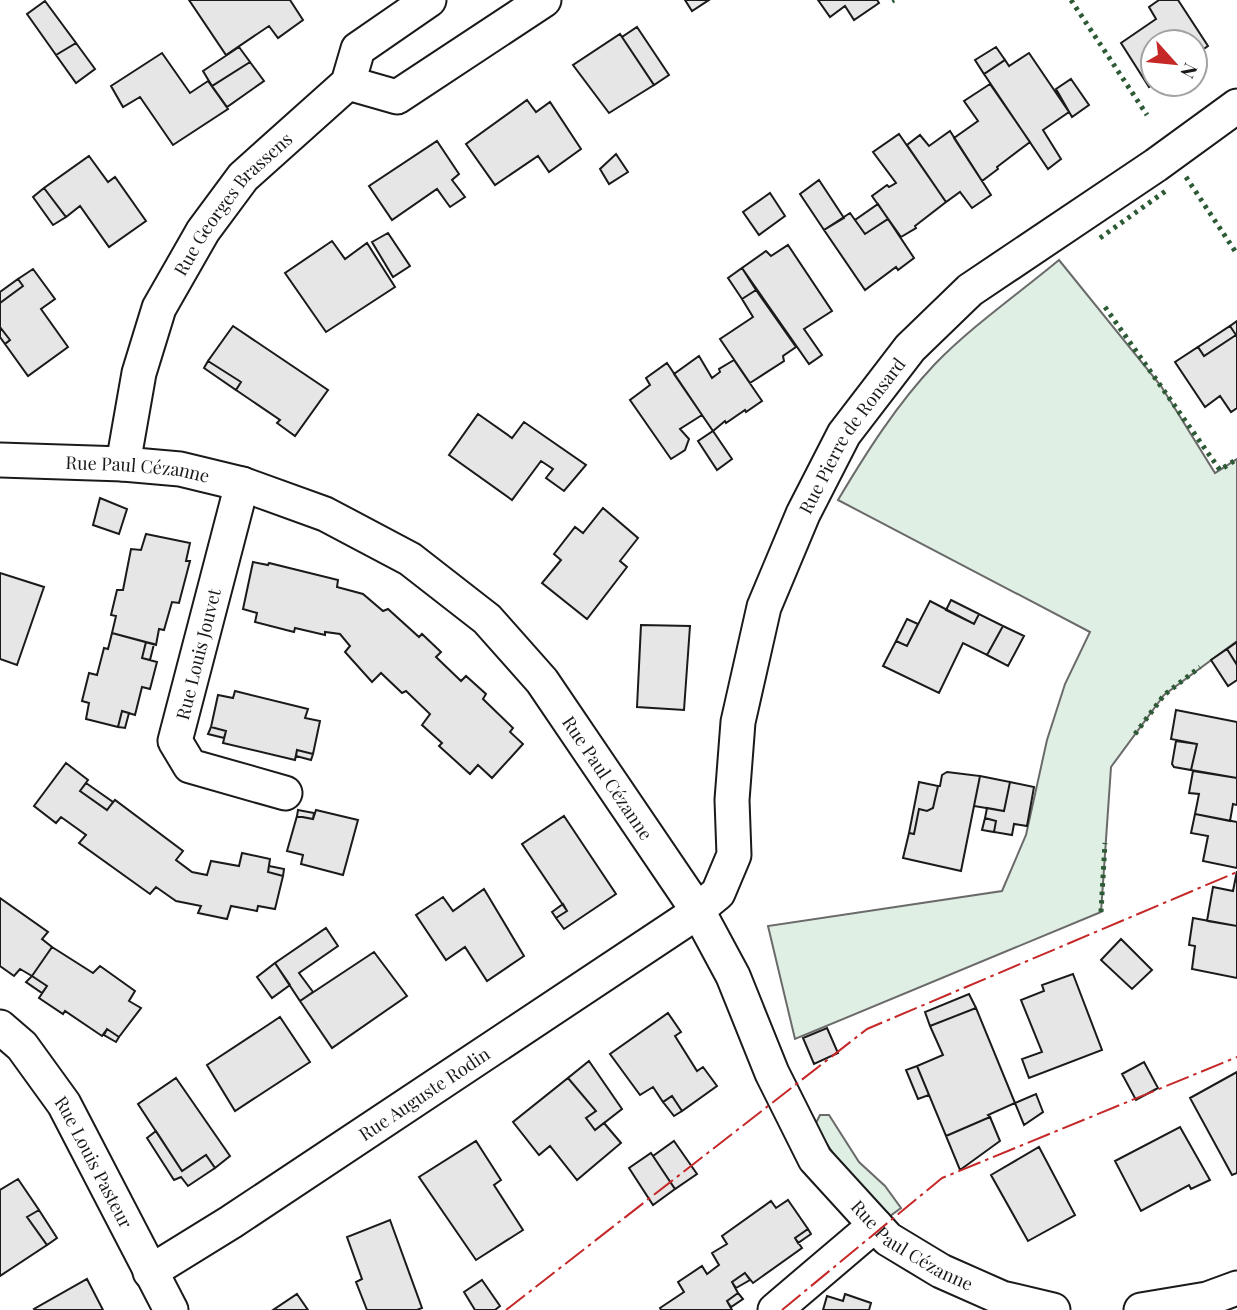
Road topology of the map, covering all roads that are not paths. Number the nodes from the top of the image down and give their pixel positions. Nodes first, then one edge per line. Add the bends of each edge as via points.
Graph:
1 (429, 0) edge
2 (544, 0) edge
3 (348, 83) junction
4 (1237, 106) edge
5 (0, 460) edge
6 (123, 464) junction
7 (242, 484) junction
8 (285, 793) dead end
9 (698, 911) junction
10 (0, 1027) edge
11 (875, 1225) junction
12 (150, 1272) junction
13 (1237, 1288) edge
14 (171, 1310) edge
15 (775, 1310) edge
16 (1053, 1310) edge
17 (1141, 1310) edge

1 - 3 street via 358,49
2 - 3 street via 397,97
3 - 6 street, Rue Georges Brassens via 243,177 197,242 159,308 139,373
4 - 9 street, Rue Pierre de Ronsard via 970,290 910,348 844,434 803,514 764,607 738,722 732,800 734,855 718,893
5 - 6 street, Rue Paul Cézanne
6 - 7 street, Rue Paul Cézanne via 180,469
7 - 8 street, Rue Louis Jouvet via 176,741 190,766
7 - 9 street, Rue Paul Cézanne via 325,514 410,559 487,619 542,681
9 - 11 street, Rue Paul Cézanne via 733,976 772,1073 815,1159
9 - 12 street, Rue Auguste Rodin via 232,1223
10 - 12 street, Rue Louis Pasteur via 22,1046 64,1104
11 - 15 street
11 - 16 street, Rue Paul Cézanne via 941,1271 1002,1298
12 - 14 street, Rue Louis Pasteur
13 - 17 street via 1207,1299

